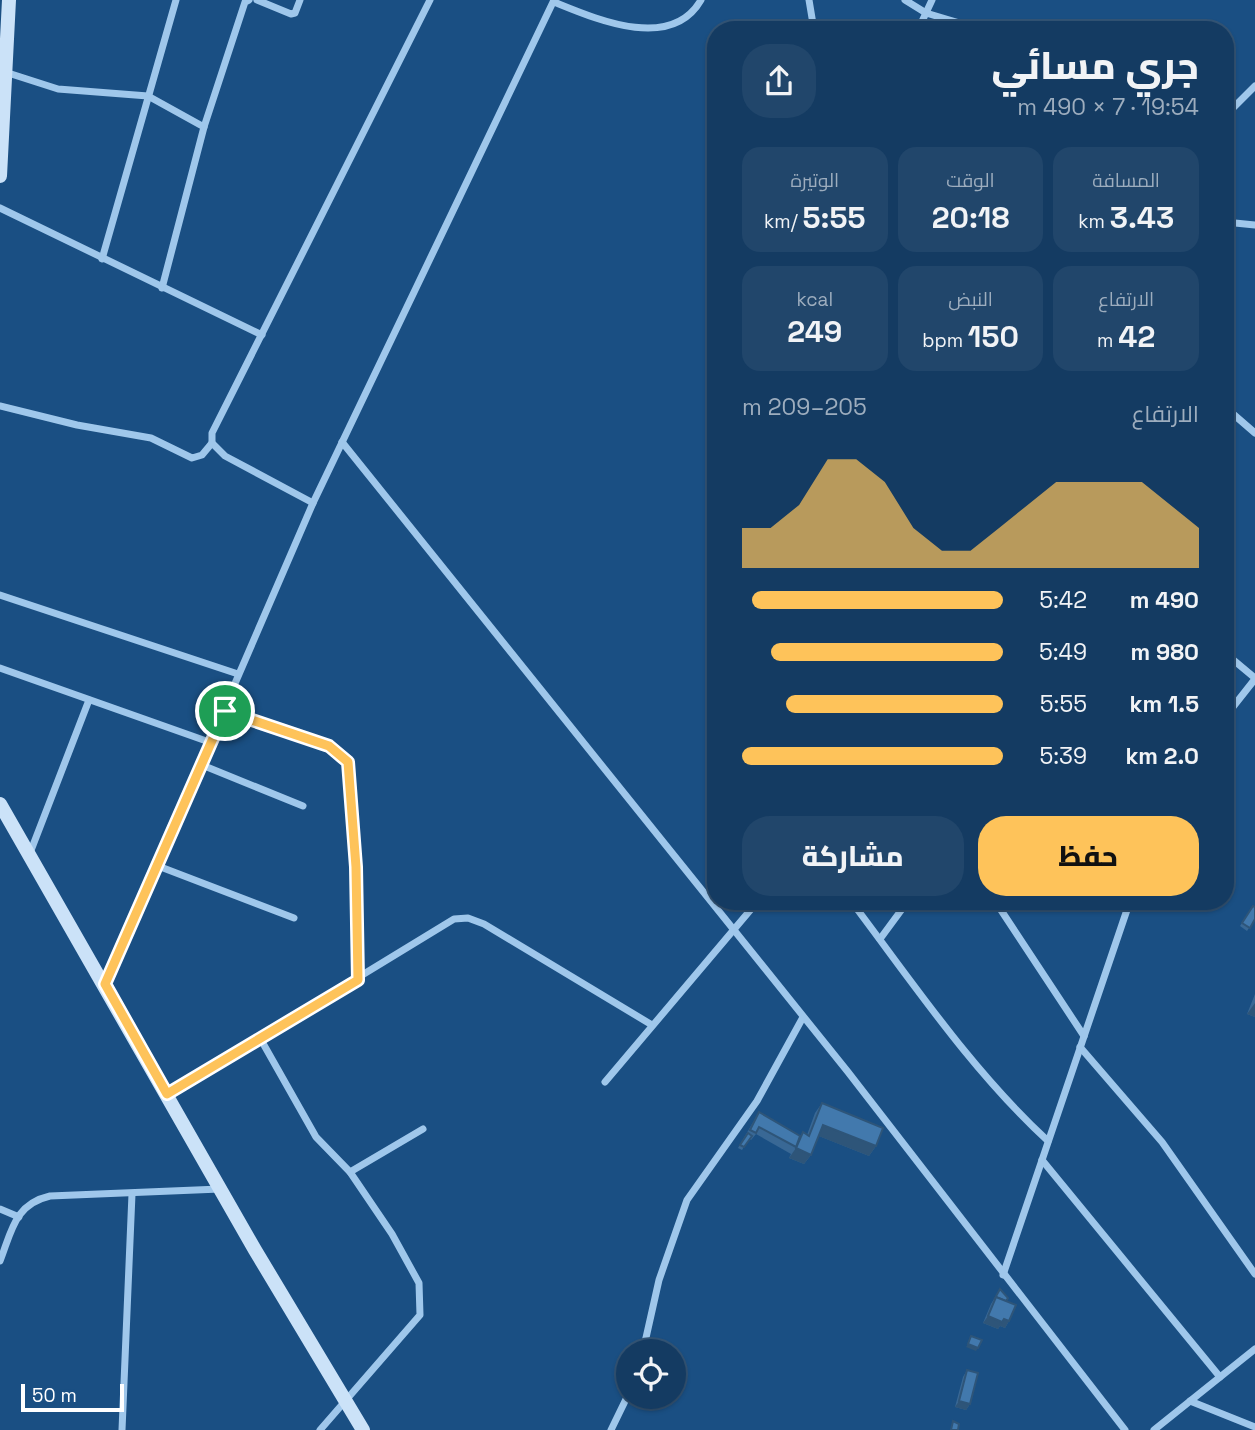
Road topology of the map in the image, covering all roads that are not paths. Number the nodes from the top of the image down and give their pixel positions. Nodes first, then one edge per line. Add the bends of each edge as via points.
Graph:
1 (9, 0) edge
2 (176, 0) edge
3 (249, 0) edge
4 (257, 0) edge
5 (300, 0) edge
6 (430, 0) edge
7 (701, 0) edge
8 (809, 0) edge
9 (905, 0) edge
10 (932, 0) edge
11 (554, 1) edge
12 (926, 13) junction
13 (812, 21) edge
14 (922, 21) edge
15 (953, 21) edge
16 (5, 72) junction
17 (1255, 86) edge
18 (148, 96) junction
19 (1234, 107) edge
20 (204, 127) junction
21 (0, 176) edge
22 (0, 208) edge
23 (1234, 223) edge
24 (1255, 225) edge
25 (102, 259) junction
26 (162, 288) junction
27 (262, 335) junction
28 (0, 406) edge
29 (1234, 415) edge
30 (1255, 433) edge
31 (342, 442) junction
32 (212, 443) junction
33 (313, 503) junction
34 (0, 595) edge
35 (1234, 661) edge
36 (0, 668) edge
37 (238, 674) junction
38 (1255, 679) edge
39 (89, 700) junction
40 (1234, 706) edge
41 (225, 711) junction
42 (212, 743) junction
43 (202, 765) junction
44 (0, 804) edge
45 (303, 806) dead end
46 (29, 855) junction
47 (158, 866) junction
48 (707, 900) edge
49 (715, 910) edge
50 (750, 910) edge
51 (858, 910) edge
52 (901, 910) edge
53 (1001, 910) edge
54 (1127, 910) edge
55 (293, 918) dead end
56 (732, 931) junction
57 (880, 939) junction
58 (358, 980) junction
59 (105, 984) junction
60 (802, 1019) junction
61 (652, 1025) junction
62 (1084, 1036) junction
63 (260, 1038) junction
64 (1080, 1047) junction
65 (605, 1082) dead end
66 (167, 1094) junction
67 (423, 1129) dead end
68 (1048, 1141) junction
69 (1042, 1160) junction
70 (350, 1172) junction
71 (220, 1189) junction
72 (132, 1194) junction
73 (0, 1209) edge
74 (19, 1217) junction
75 (0, 1261) edge
76 (1255, 1274) edge
77 (1003, 1275) junction
78 (645, 1339) edge
79 (1255, 1349) edge
80 (1220, 1377) junction
81 (346, 1400) junction
82 (1190, 1401) junction
83 (621, 1409) edge
84 (1255, 1427) edge
85 (122, 1430) edge
86 (320, 1430) edge
87 (363, 1430) edge
88 (611, 1430) edge
89 (1125, 1430) edge
90 (1154, 1430) edge

1 - 16 street
2 - 18 street
3 - 20 street
4 - 5 street via 291,14 296,13
6 - 27 street
7 - 11 street via 692,15 666,27 614,24
8 - 13 street
9 - 12 street
10 - 12 street
11 - 31 street
12 - 14 street
12 - 15 street
16 - 18 street via 58,89
16 - 21 street
17 - 19 street
18 - 20 street
18 - 25 street
20 - 26 street
22 - 25 street
23 - 24 street
25 - 26 street
26 - 27 street
27 - 32 street via 216,422
28 - 32 street via 151,438 192,458 202,455
29 - 30 street
31 - 33 street
31 - 48 street
32 - 33 street via 225,456
33 - 37 street
34 - 37 street
35 - 38 street
36 - 39 street
37 - 41 street
38 - 40 street
39 - 42 street
39 - 46 street
41 - 42 street
41 - 58 street via 329,746 348,762
42 - 43 street
43 - 45 street
43 - 47 street
44 - 46 street
46 - 59 street
47 - 55 street
47 - 59 street
49 - 56 street
50 - 56 street
51 - 57 street
52 - 57 street
53 - 62 street
54 - 62 street
56 - 60 street
56 - 61 street
57 - 68 street via 978,1069
58 - 61 street via 439,926 468,918
58 - 63 street
59 - 66 street
60 - 77 street via 940,1189
60 - 78 street via 757,1101 687,1200 659,1280
61 - 65 street
62 - 64 street
63 - 66 street
63 - 70 street via 316,1137
64 - 68 street
64 - 76 street via 1162,1142
66 - 71 street
67 - 70 street
68 - 69 street
69 - 77 street
69 - 80 street
70 - 81 street via 392,1234 419,1283 422,1299 420,1315
71 - 72 street
71 - 81 street
72 - 74 street via 51,1196 34,1200
72 - 85 street
73 - 74 street
74 - 75 street
77 - 89 street
79 - 80 street
80 - 82 street
81 - 86 street
81 - 87 street
82 - 84 street
82 - 90 street
83 - 88 street

